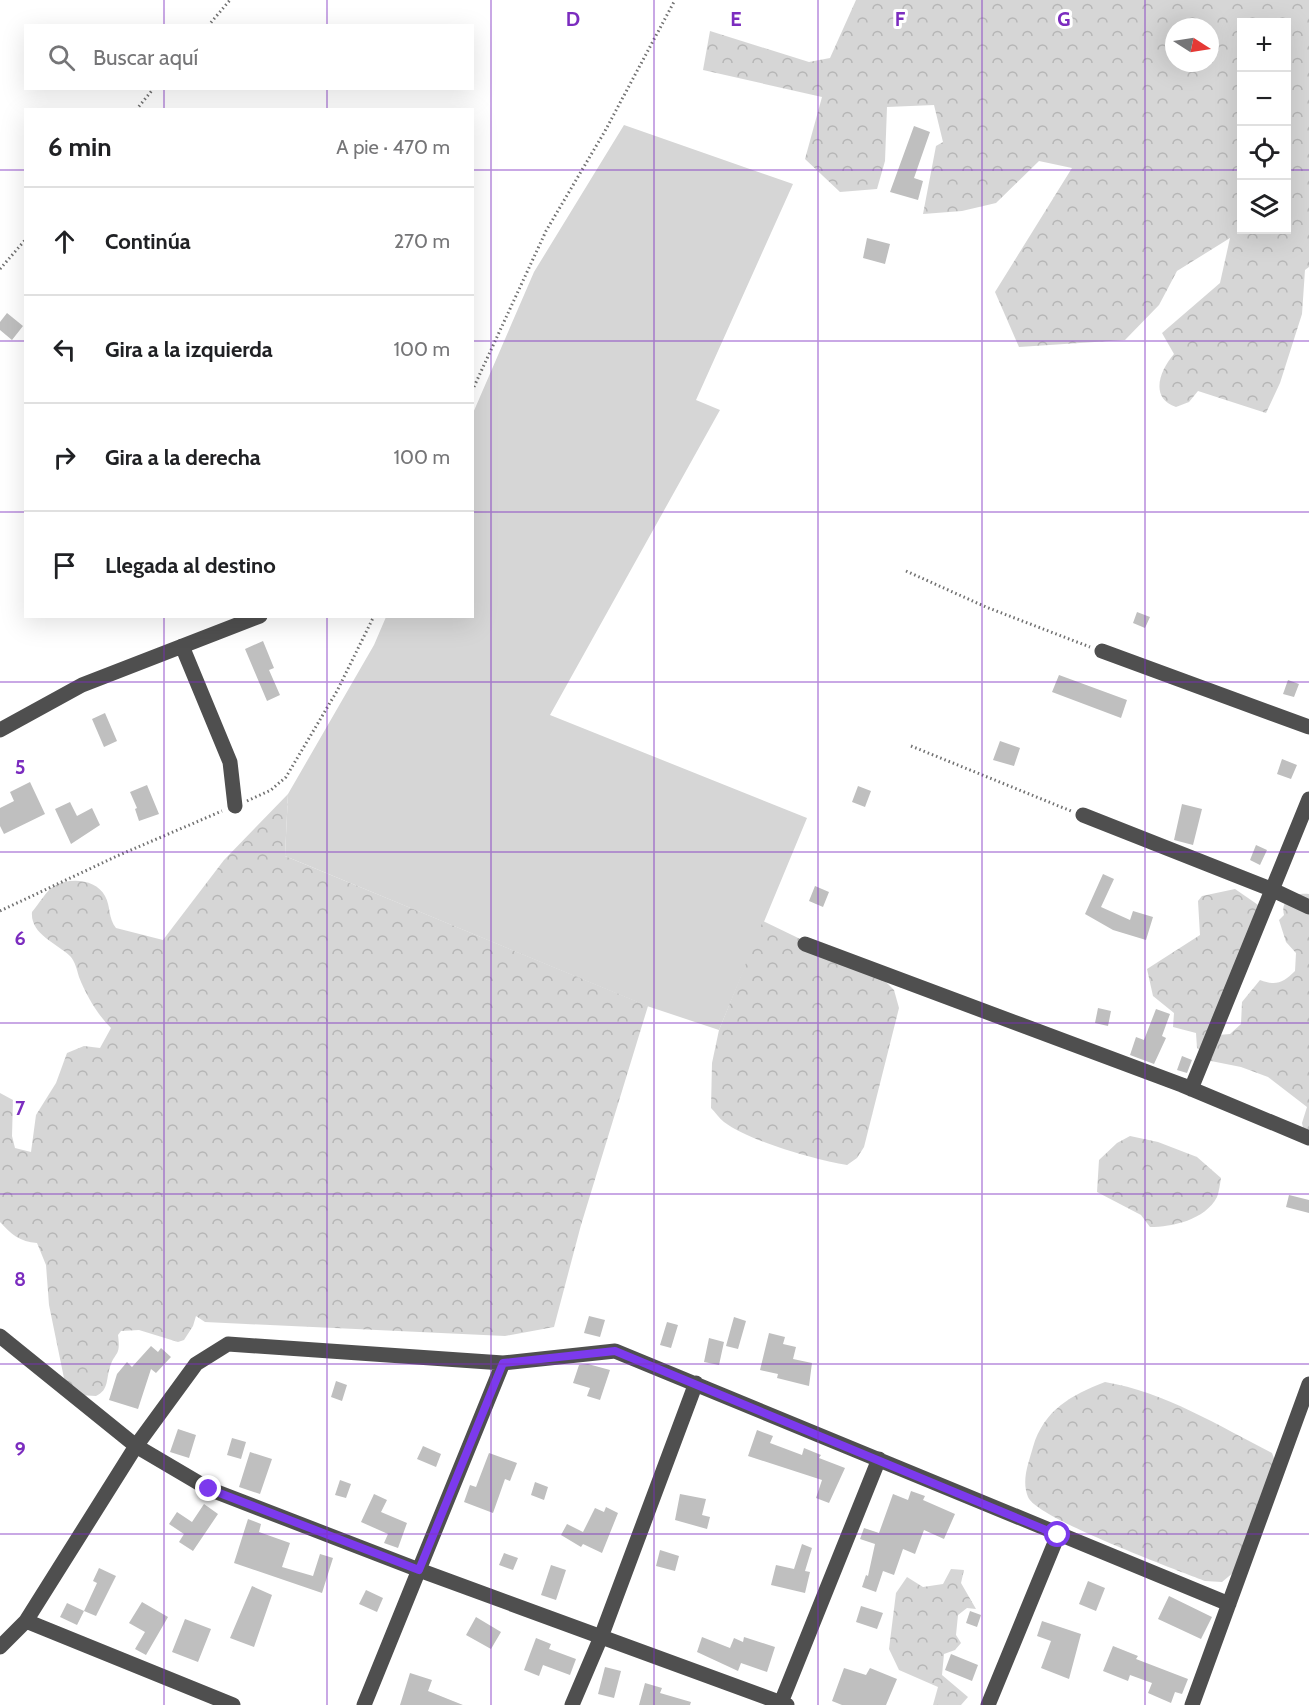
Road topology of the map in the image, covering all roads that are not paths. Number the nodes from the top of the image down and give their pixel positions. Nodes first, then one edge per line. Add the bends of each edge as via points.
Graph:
1 (255, 618) edge
2 (182, 646) junction
3 (1102, 651) road end
4 (1309, 727) edge
5 (0, 730) edge
6 (1309, 799) edge
7 (235, 806) road end
8 (1083, 815) road end
9 (1273, 890) junction
10 (1309, 908) edge
11 (805, 944) dead end
12 (1191, 1089) junction
13 (1309, 1138) edge
14 (0, 1336) edge
15 (503, 1363) junction
16 (696, 1383) junction
17 (1309, 1384) edge
18 (136, 1446) junction
19 (879, 1459) junction
20 (1058, 1535) junction
21 (419, 1570) junction
22 (1229, 1604) junction
23 (26, 1621) junction
24 (601, 1637) junction
25 (0, 1647) edge
26 (783, 1704) edge
27 (233, 1705) edge
28 (364, 1705) edge
29 (572, 1705) edge
30 (988, 1705) edge
31 (1192, 1705) edge

1 - 2 street
2 - 5 street via 82,685
2 - 7 street via 230,762
3 - 4 street
6 - 9 street
8 - 9 street
9 - 10 street
9 - 12 street
11 - 12 street
12 - 13 street
14 - 18 street
15 - 16 street via 615,1351
15 - 18 street via 228,1344 196,1364
15 - 21 street
16 - 19 street
16 - 24 street
17 - 22 street
18 - 21 street via 209,1489
18 - 23 street
19 - 20 street
19 - 26 street
20 - 22 street
20 - 30 street
21 - 24 street
21 - 28 street
22 - 31 street
23 - 25 street
23 - 27 street
24 - 26 street
24 - 29 street

